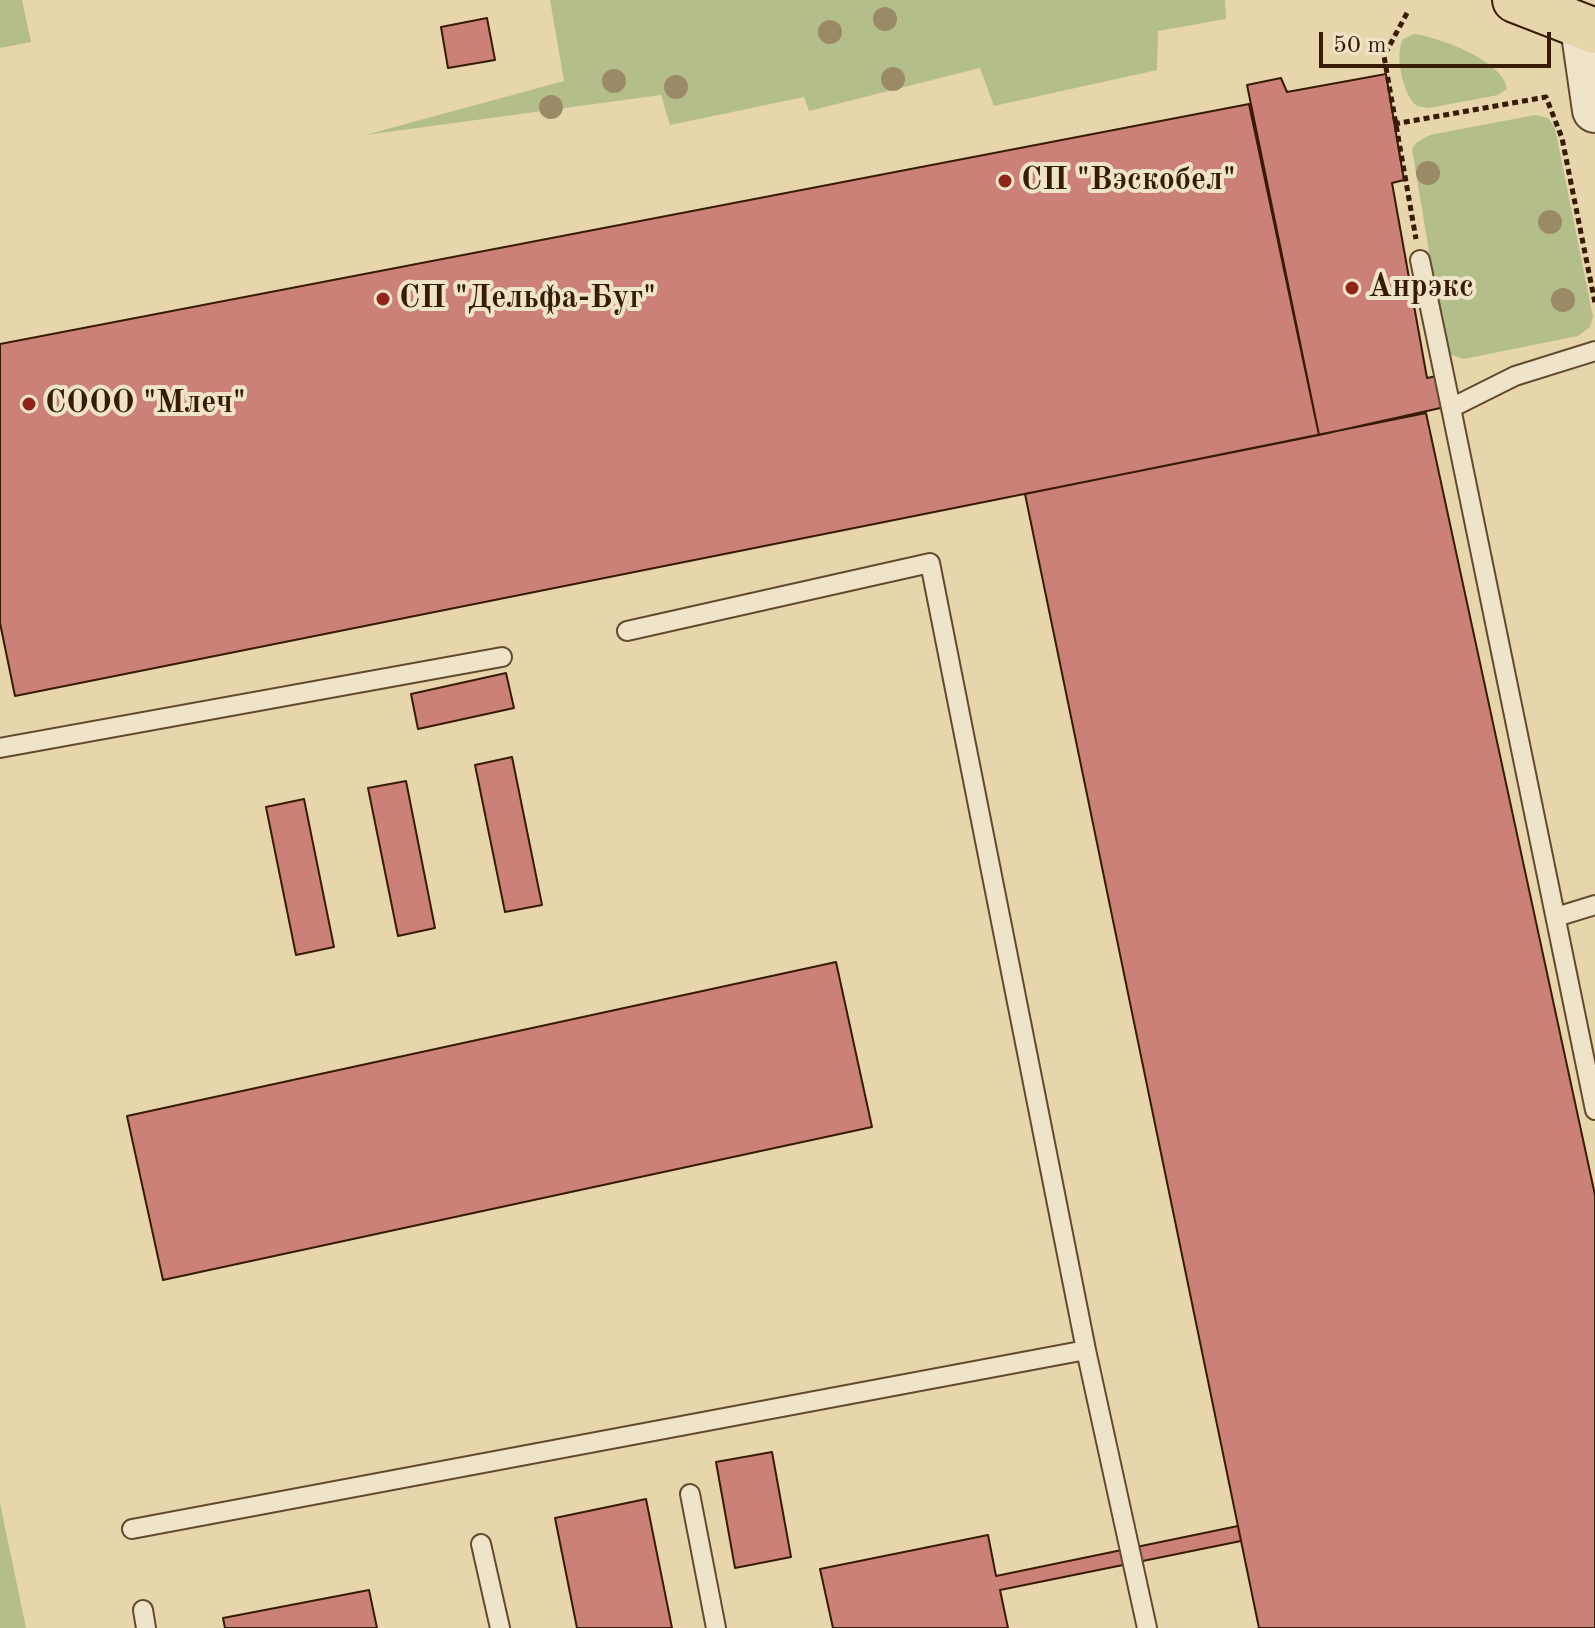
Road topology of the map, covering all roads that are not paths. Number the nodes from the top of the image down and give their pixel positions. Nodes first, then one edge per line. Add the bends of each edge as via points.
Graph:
1 (1515, 0) edge
2 (1583, 15) edge
3 (1595, 110) edge
4 (1420, 260) road end
5 (1595, 351) edge
6 (1451, 408) junction
7 (627, 631) dead end
8 (502, 657) dead end
9 (0, 748) edge
10 (1595, 905) edge
11 (1556, 917) junction
12 (1595, 1110) edge
13 (1086, 1350) junction
14 (690, 1494) dead end
15 (132, 1529) dead end
16 (481, 1544) dead end
17 (500, 1628) edge
18 (716, 1628) edge
19 (1147, 1628) edge

1 - 2 main road
2 - 3 street
4 - 6 lane
5 - 6 lane via 1515,376
6 - 11 lane
7 - 13 lane via 930,563
8 - 9 lane
10 - 11 lane
11 - 12 lane
13 - 15 lane
13 - 19 lane
14 - 18 lane
16 - 17 lane

